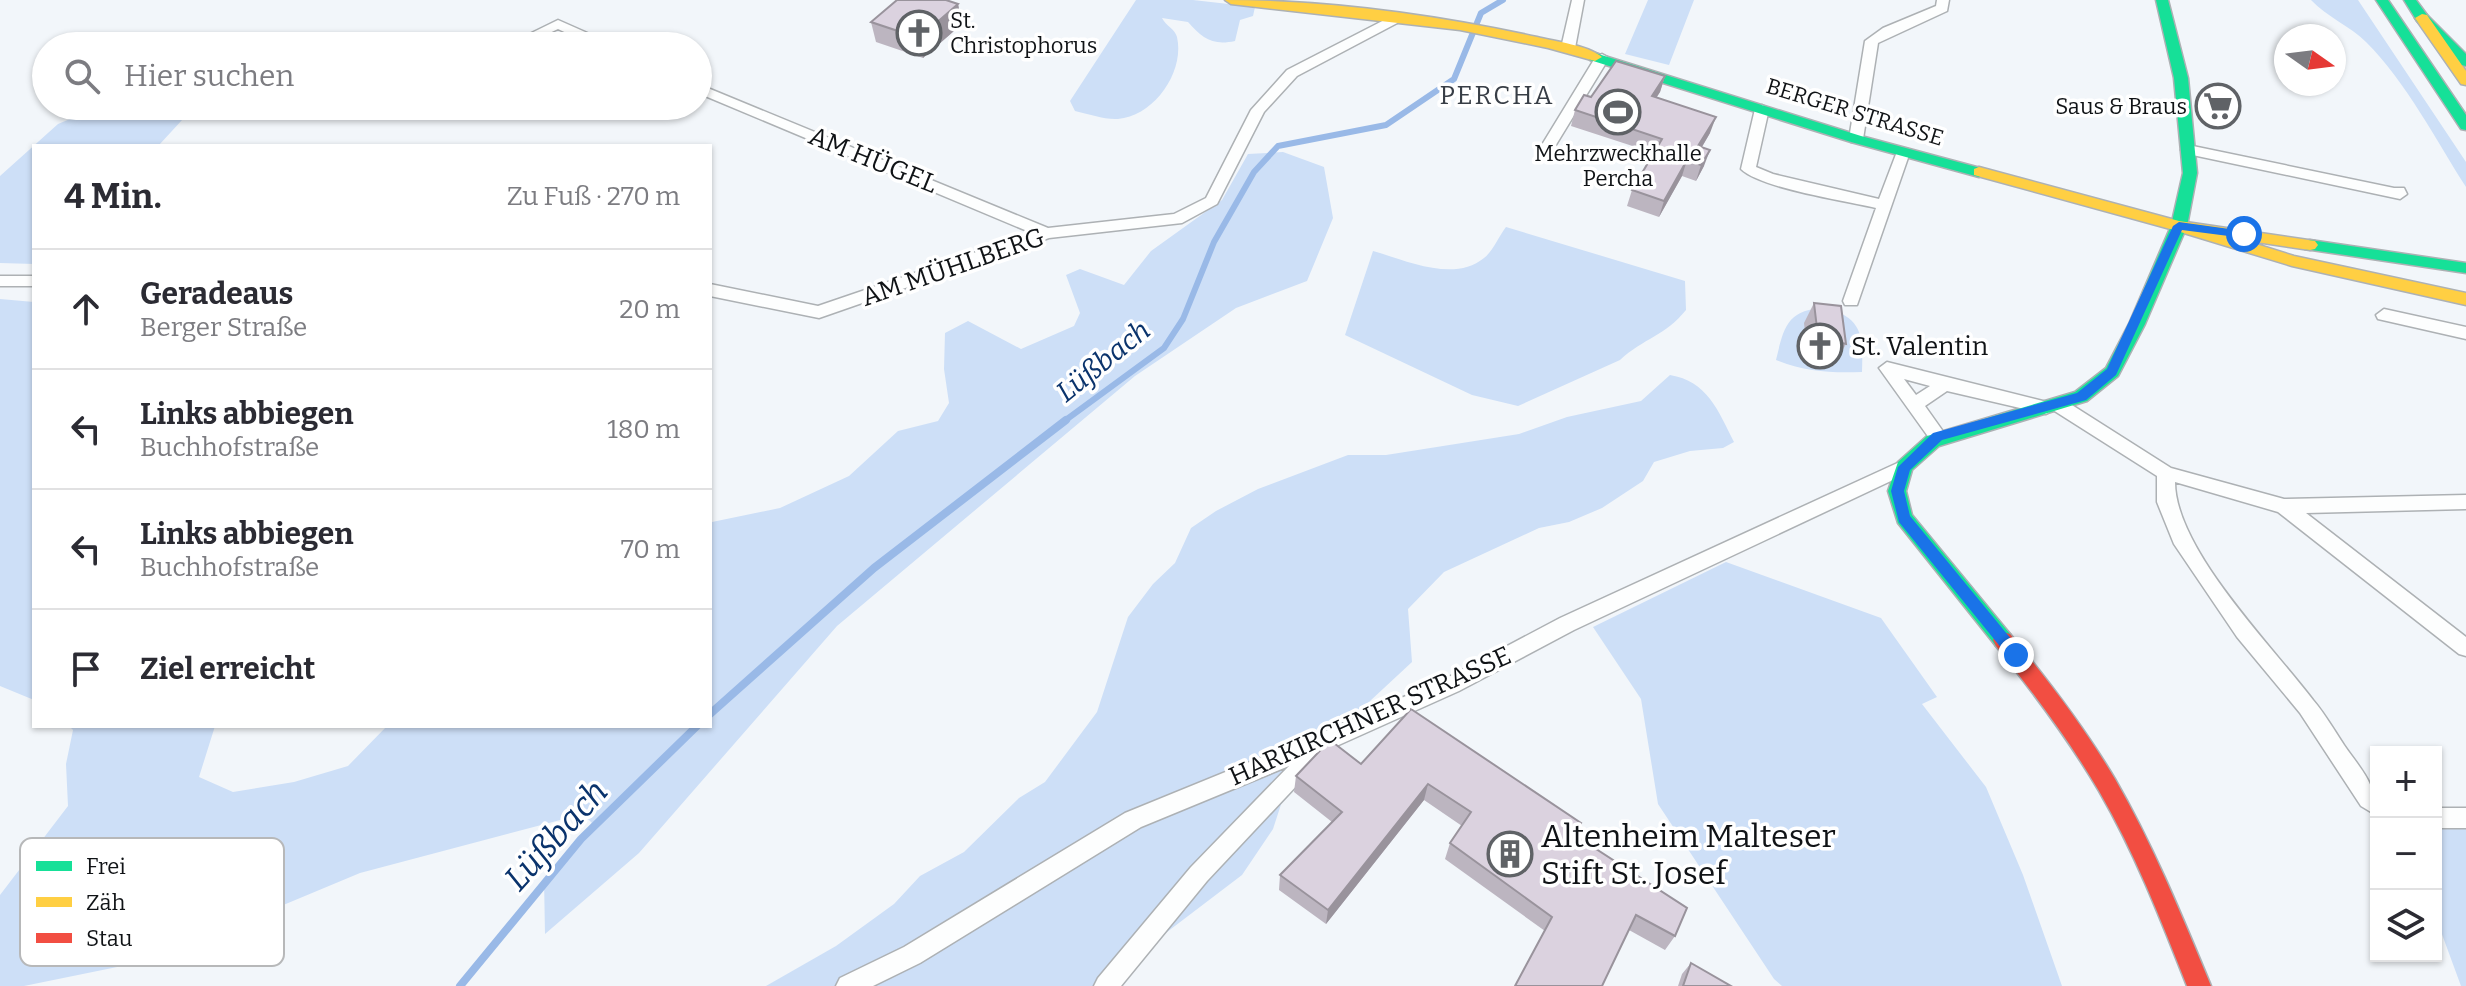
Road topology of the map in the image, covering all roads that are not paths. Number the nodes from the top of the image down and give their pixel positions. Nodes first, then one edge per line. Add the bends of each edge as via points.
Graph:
1 (1231, 0) edge
2 (1578, 0) edge
3 (1943, 0) edge
4 (2162, 0) edge
5 (2382, 0) edge
6 (2410, 0) edge
7 (1396, 18) junction
8 (2422, 18) junction
9 (541, 32) edge
10 (575, 32) edge
11 (1568, 48) junction
12 (1602, 58) junction
13 (2466, 62) edge
14 (2466, 81) edge
15 (712, 94) edge
16 (1762, 109) junction
17 (2466, 126) edge
18 (1856, 139) junction
19 (1547, 148) dead end
20 (2188, 150) junction
21 (1903, 152) junction
22 (2399, 191) dead end
23 (1884, 205) junction
24 (2179, 226) junction
25 (1047, 233) junction
26 (2466, 268) edge
27 (0, 281) edge
28 (32, 281) edge
29 (712, 290) edge
30 (2466, 299) edge
31 (1851, 301) dead end
32 (2384, 315) dead end
33 (2466, 333) edge
34 (1945, 384) junction
35 (1913, 406) junction
36 (2052, 406) junction
37 (1938, 437) junction
38 (1904, 467) junction
39 (2166, 473) junction
40 (2466, 502) edge
41 (2284, 506) junction
42 (2466, 648) edge
43 (1328, 740) junction
44 (2370, 800) edge
45 (2442, 818) edge
46 (2466, 818) edge
47 (848, 986) edge
48 (1106, 986) edge
49 (2199, 986) edge

1 - 7 main road, BERGER STRASSE
2 - 11 street
3 - 18 street via 1942,8 1923,20 1884,30 1872,41
4 - 20 main road via 2181,78
5 - 17 main road
6 - 8 main road
7 - 11 main road, BERGER STRASSE
7 - 25 street, AM MÜHLBERG via 1292,73 1258,110 1212,201 1177,219
8 - 13 main road
8 - 14 main road
9 - 10 street via 558,24
11 - 12 main road, BERGER STRASSE
12 - 16 main road, BERGER STRASSE
12 - 19 street
15 - 25 street, AM HÜGEL
16 - 18 main road, BERGER STRASSE
16 - 23 street via 1748,169
18 - 21 main road, BERGER STRASSE
20 - 22 street
20 - 24 main road via 2190,173
21 - 23 street
21 - 24 main road, BERGER STRASSE
23 - 31 street
24 - 26 main road, BERGER STRASSE
24 - 30 main road via 2292,261
24 - 36 main road via 2112,372 2081,397
25 - 29 street, AM MÜHLBERG via 819,312
27 - 28 street
32 - 33 street
34 - 35 street
34 - 35 street via 1887,368
34 - 36 street
35 - 37 street
36 - 37 main road
36 - 39 street
37 - 38 main road
38 - 43 street, HARKIRCHNER STRASSE
38 - 49 main road via 1897,491 1904,518 2073,731 2123,817
39 - 41 street
39 - 44 street via 2166,502 2181,539
40 - 41 street
41 - 42 street
43 - 47 street, HARKIRCHNER STRASSE via 1133,820 912,955
43 - 48 street via 1199,874
45 - 46 street

